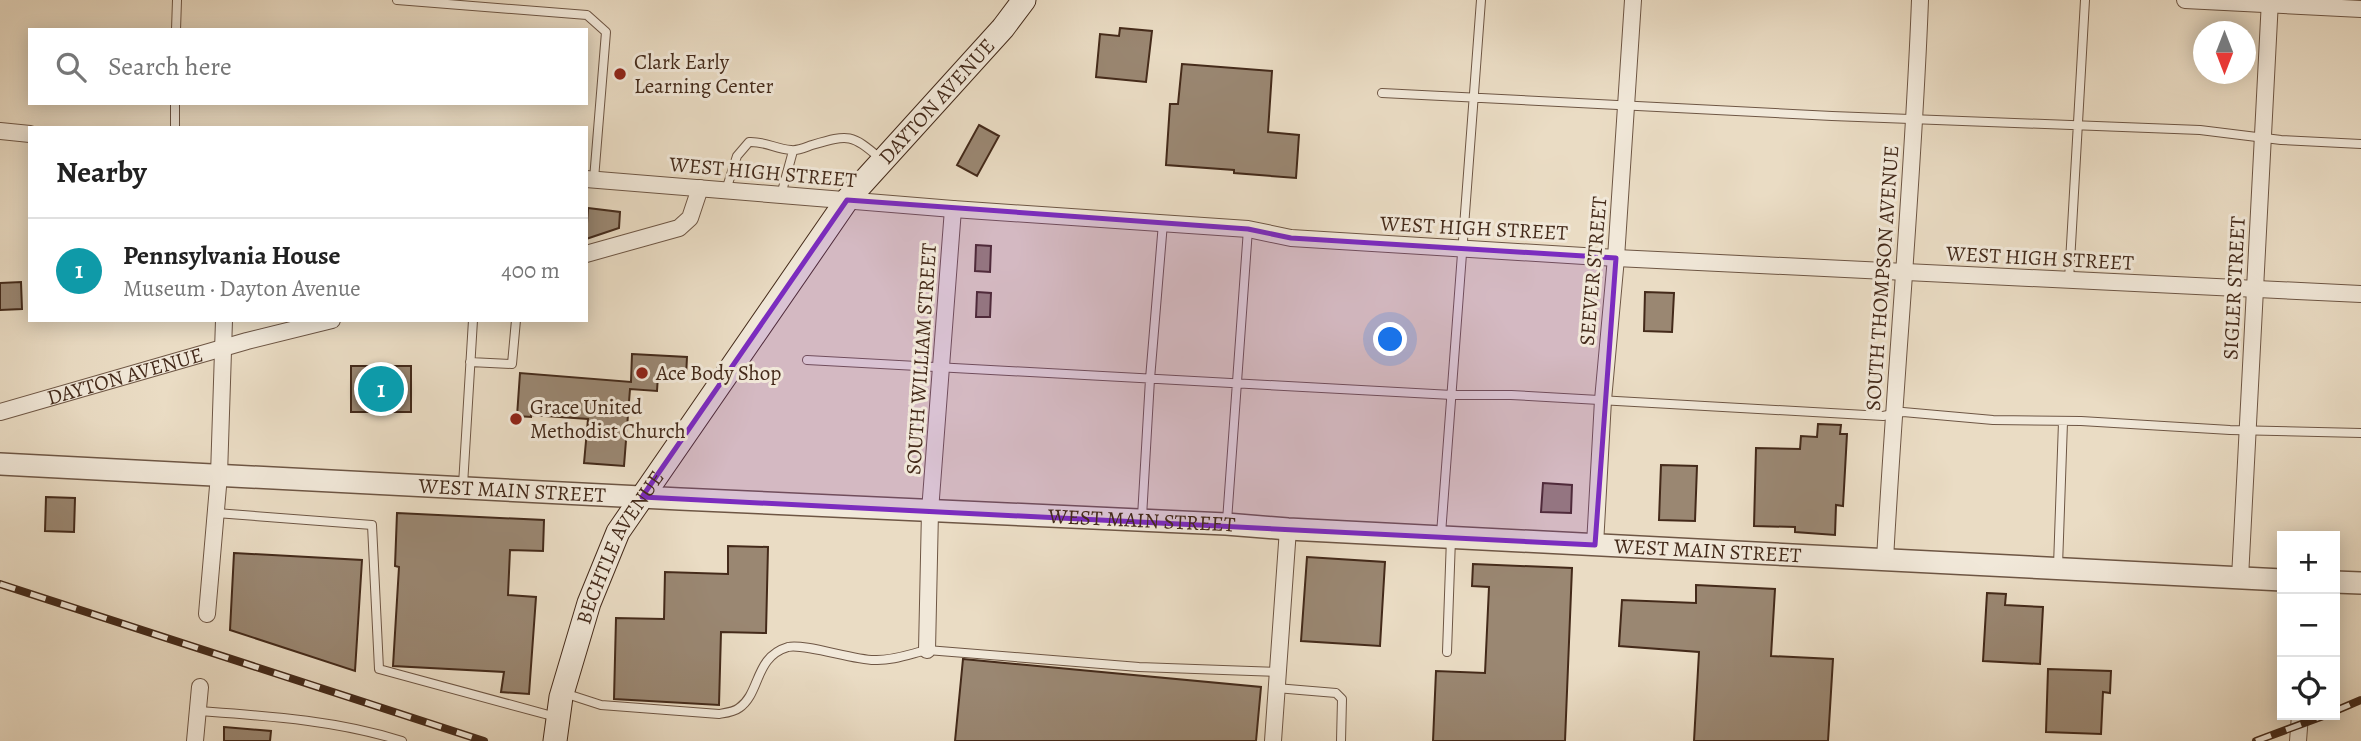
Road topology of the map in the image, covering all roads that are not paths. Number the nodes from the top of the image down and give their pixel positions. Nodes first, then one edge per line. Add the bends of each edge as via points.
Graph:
1 (177, 0) edge
2 (397, 0) edge
3 (1024, 0) edge
4 (1482, 0) edge
5 (1633, 0) edge
6 (1920, 0) edge
7 (2085, 0) edge
8 (2185, 0) edge
9 (2269, 3) edge
10 (2361, 9) edge
11 (176, 28) edge
12 (1382, 93) dead end
13 (1473, 96) junction
14 (175, 105) edge
15 (1626, 106) junction
16 (1916, 118) junction
17 (2079, 125) junction
18 (175, 126) edge
19 (0, 131) edge
20 (28, 134) edge
21 (2263, 138) junction
22 (2361, 144) edge
23 (793, 151) junction
24 (883, 161) junction
25 (590, 179) edge
26 (700, 188) junction
27 (726, 190) junction
28 (781, 195) junction
29 (847, 200) junction
30 (953, 209) junction
31 (1163, 223) junction
32 (1248, 229) junction
33 (1463, 248) junction
34 (588, 253) edge
35 (1616, 258) junction
36 (1905, 272) junction
37 (2069, 280) junction
38 (2255, 289) junction
39 (2361, 294) edge
40 (224, 322) edge
41 (324, 322) edge
42 (473, 322) edge
43 (516, 322) edge
44 (223, 348) junction
45 (807, 360) dead end
46 (470, 362) junction
47 (941, 369) junction
48 (1150, 379) junction
49 (1237, 384) junction
50 (1452, 395) junction
51 (1603, 400) junction
52 (0, 412) edge
53 (1893, 414) junction
54 (2063, 422) junction
55 (2248, 430) junction
56 (2361, 433) edge
57 (0, 464) edge
58 (219, 475) junction
59 (463, 488) junction
60 (642, 497) junction
61 (930, 511) junction
62 (216, 513) junction
63 (1142, 520) junction
64 (1226, 524) junction
65 (1288, 530) junction
66 (1446, 537) junction
67 (1595, 545) junction
68 (1885, 560) junction
69 (2058, 568) junction
70 (2240, 578) junction
71 (2277, 580) edge
72 (2340, 582) edge
73 (2361, 583) edge
74 (207, 614) dead end
75 (927, 650) junction
76 (1447, 652) dead end
77 (1277, 680) junction
78 (200, 687) dead end
79 (563, 692) junction
80 (198, 711) junction
81 (558, 718) junction
82 (2300, 720) edge
83 (195, 741) edge
84 (402, 741) edge
85 (555, 741) edge
86 (1273, 741) edge
87 (1341, 741) edge
88 (2298, 741) edge

1 - 11 lane
2 - 25 lane via 587,15 606,32
3 - 24 main road, DAYTON AVENUE
4 - 13 lane
5 - 15 street, SEEVER STREET
6 - 16 street, SOUTH THOMPSON AVENUE
7 - 17 lane
8 - 9 street
9 - 10 street
9 - 21 street, SIGLER STREET
12 - 13 lane
13 - 15 lane
13 - 33 lane
14 - 18 lane
15 - 16 lane
15 - 35 street, SEEVER STREET
16 - 17 lane
16 - 36 street, SOUTH THOMPSON AVENUE
17 - 21 lane via 2200,130
17 - 37 lane
19 - 20 street
21 - 22 lane
21 - 38 street, SIGLER STREET
23 - 24 lane via 850,137
23 - 27 lane via 749,142 737,156
23 - 28 lane
24 - 29 main road, DAYTON AVENUE
25 - 26 street, WEST HIGH STREET
26 - 27 street, WEST HIGH STREET
26 - 34 street via 690,218 679,229
27 - 28 street, WEST HIGH STREET
28 - 29 street, WEST HIGH STREET
29 - 30 street, WEST HIGH STREET
29 - 60 main road, BECHTLE AVENUE
30 - 31 street, WEST HIGH STREET
30 - 47 street, SOUTH WILLIAM STREET
31 - 32 street, WEST HIGH STREET
31 - 48 lane
32 - 33 street, WEST HIGH STREET via 1291,238
32 - 49 lane
33 - 35 street, WEST HIGH STREET
33 - 50 lane
35 - 36 street, WEST HIGH STREET
35 - 51 street, SEEVER STREET
36 - 37 street, WEST HIGH STREET
36 - 53 street, SOUTH THOMPSON AVENUE
37 - 38 street, WEST HIGH STREET
38 - 39 street, WEST HIGH STREET
38 - 55 street, SIGLER STREET
40 - 44 street
41 - 44 street, DAYTON AVENUE
42 - 46 lane
43 - 46 lane via 512,364
44 - 52 street, DAYTON AVENUE
44 - 58 street
45 - 47 lane
46 - 59 lane
47 - 48 lane
47 - 61 street, SOUTH WILLIAM STREET
48 - 49 lane
48 - 63 lane
49 - 50 lane
49 - 64 lane
50 - 51 lane
50 - 66 lane
51 - 53 lane
51 - 67 street, SEEVER STREET
53 - 54 lane
53 - 68 street, SOUTH THOMPSON AVENUE
54 - 55 lane
54 - 69 lane
55 - 56 lane
55 - 70 street, SIGLER STREET
57 - 58 street, WEST MAIN STREET
58 - 59 street, WEST MAIN STREET
58 - 62 street
59 - 60 street, WEST MAIN STREET
60 - 61 street, WEST MAIN STREET
60 - 79 main road, BECHTLE AVENUE via 618,532 589,603
61 - 63 street, WEST MAIN STREET
61 - 75 street, SOUTH WILLIAM STREET
62 - 74 street
62 - 81 lane via 372,525 379,669
63 - 64 street, WEST MAIN STREET
64 - 65 street, WEST MAIN STREET
65 - 66 street, WEST MAIN STREET
65 - 77 street
66 - 67 street, WEST MAIN STREET
66 - 76 lane
67 - 68 street, WEST MAIN STREET
68 - 69 street, WEST MAIN STREET
69 - 70 street, WEST MAIN STREET
70 - 71 street, WEST MAIN STREET
72 - 73 street
75 - 77 lane
75 - 79 lane via 873,660 792,646 775,652 744,704 719,714 601,705
77 - 86 street
77 - 87 lane via 1336,693 1342,699
78 - 80 street
79 - 81 main road, BECHTLE AVENUE
80 - 83 street
80 - 84 lane via 340,724
81 - 85 main road, BECHTLE AVENUE
82 - 88 street

